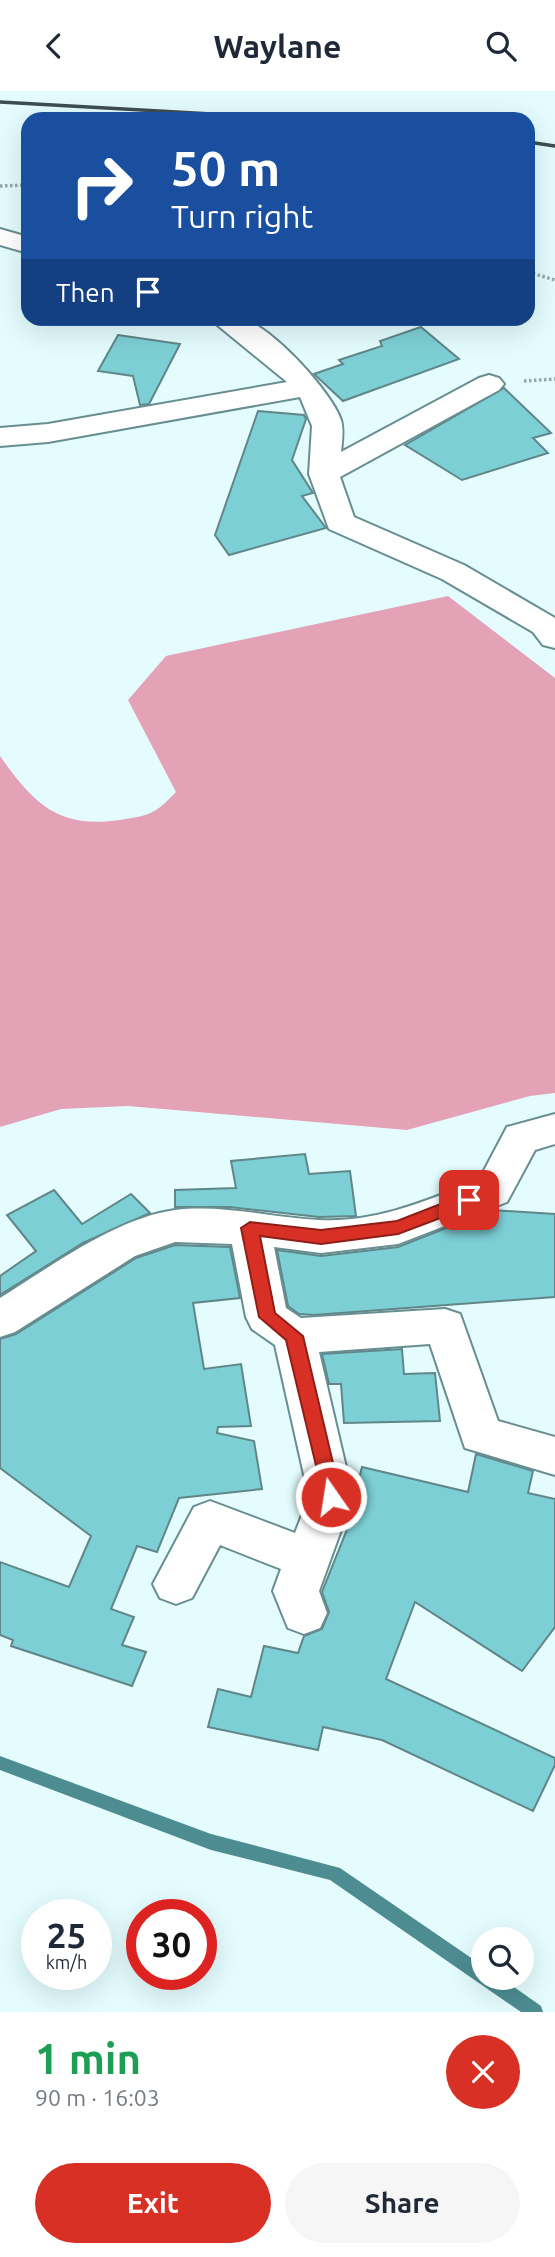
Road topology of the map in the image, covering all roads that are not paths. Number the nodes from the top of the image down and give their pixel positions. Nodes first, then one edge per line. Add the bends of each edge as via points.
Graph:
1 (0, 237) edge
2 (21, 243) edge
3 (237, 326) edge
4 (489, 384) dead end
5 (307, 387) junction
6 (0, 437) edge
7 (324, 474) junction
8 (555, 638) edge
9 (555, 1129) edge
10 (250, 1228) junction
11 (0, 1320) edge
12 (294, 1336) junction
13 (555, 1456) edge
14 (308, 1559) junction
15 (176, 1584) dead end
16 (304, 1613) dead end

1 - 2 street
3 - 5 street
4 - 7 street
5 - 6 street via 48,433
5 - 7 street via 326,421
7 - 8 street via 340,521 453,572 544,625
9 - 10 street via 521,1138 493,1191 398,1228 321,1237
10 - 11 street via 175,1226 120,1244
10 - 12 street via 267,1317
12 - 13 street via 445,1327 481,1435
12 - 14 street via 331,1497
14 - 15 street via 210,1521
14 - 16 street via 296,1591

